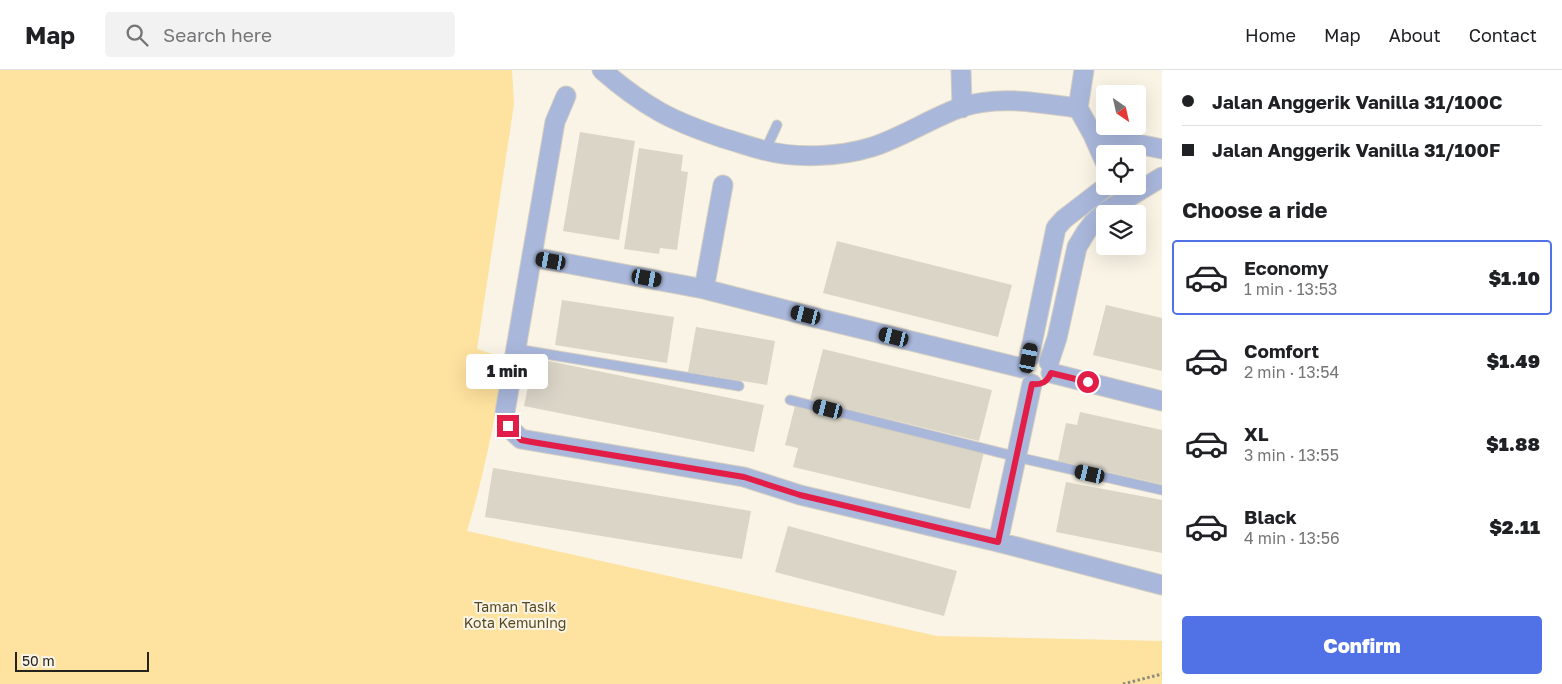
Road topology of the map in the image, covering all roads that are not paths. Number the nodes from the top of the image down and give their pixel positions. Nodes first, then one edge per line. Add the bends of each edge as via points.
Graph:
1 (602, 70) edge
2 (961, 70) edge
3 (1084, 70) edge
4 (566, 96) dead end
5 (962, 108) junction
6 (1078, 108) junction
7 (777, 125) dead end
8 (1093, 135) junction
9 (1097, 145) edge
10 (1162, 148) edge
11 (765, 151) junction
12 (1162, 177) edge
13 (723, 185) dead end
14 (1096, 194) edge
15 (532, 257) junction
16 (1044, 282) junction
17 (1068, 287) junction
18 (704, 289) junction
19 (516, 349) junction
20 (1026, 363) junction
21 (1050, 367) junction
22 (1032, 384) junction
23 (739, 386) dead end
24 (790, 400) dead end
25 (1162, 400) edge
26 (1017, 457) junction
27 (1162, 490) edge
28 (998, 542) junction
29 (1162, 585) edge

1 - 11 street via 660,112 703,131
2 - 5 street
3 - 6 street
4 - 15 street via 555,122
5 - 6 street via 982,102 1023,100
5 - 11 street via 871,148 837,155
6 - 8 street
7 - 11 lane
8 - 9 street
8 - 10 street
12 - 17 street via 1106,211 1093,223 1077,247
13 - 18 street
14 - 16 street via 1056,228
15 - 18 street
15 - 19 street
16 - 17 street
16 - 20 street
17 - 21 street
18 - 20 street
19 - 23 lane
19 - 28 street via 505,412 508,426 521,440 744,477 800,495
20 - 21 street via 1039,356
20 - 22 street via 1023,375
21 - 22 street via 1047,381 1040,385
21 - 25 street
22 - 26 street
24 - 26 lane
26 - 27 lane
26 - 28 street
28 - 29 street

